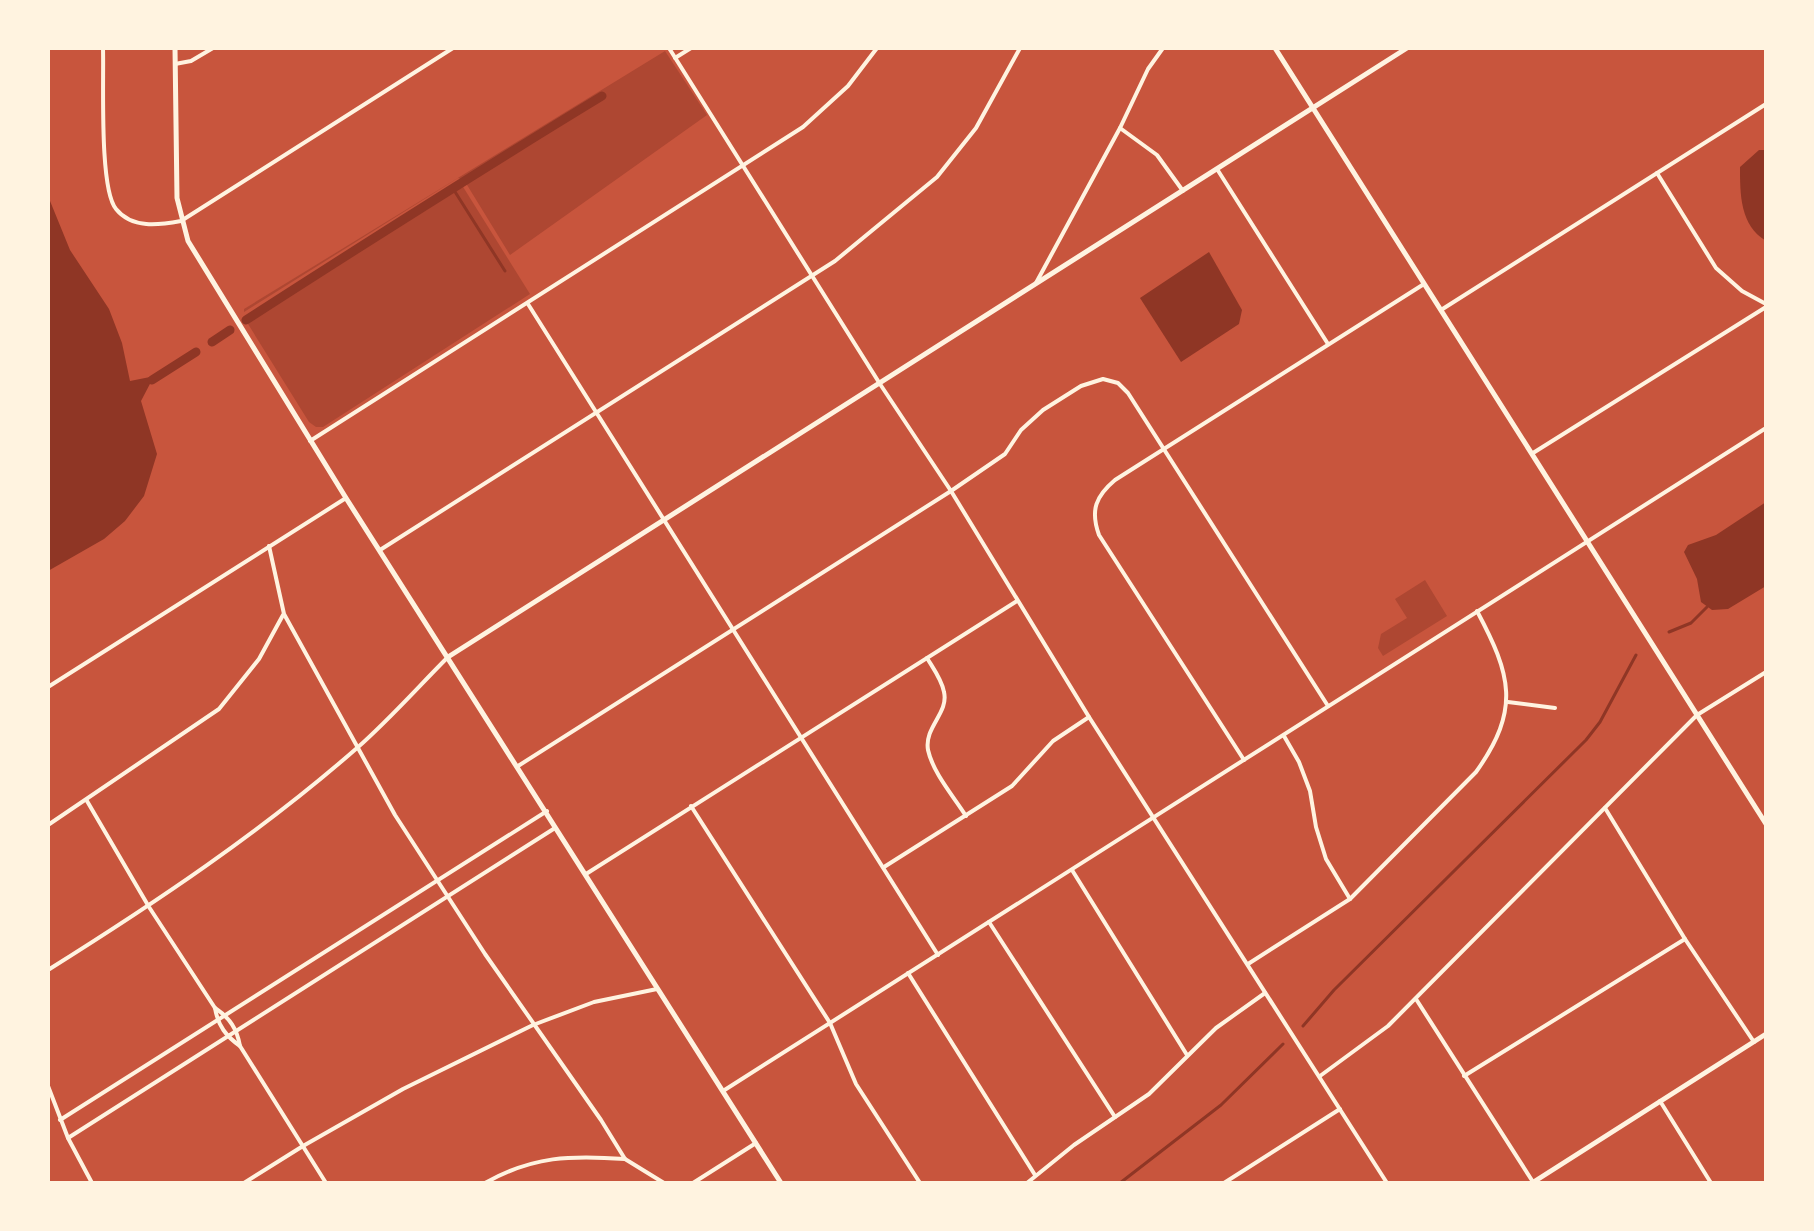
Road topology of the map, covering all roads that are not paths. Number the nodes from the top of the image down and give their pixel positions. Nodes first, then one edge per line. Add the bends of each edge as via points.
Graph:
1 (103, 48) edge
2 (175, 48) edge
3 (213, 48) edge
4 (453, 48) edge
5 (669, 48) edge
6 (691, 48) edge
7 (877, 48) edge
8 (1020, 48) edge
9 (1163, 48) edge
10 (1275, 48) edge
11 (1407, 48) edge
12 (675, 58) junction
13 (175, 64) junction
14 (1766, 104) edge
15 (1312, 109) junction
16 (1120, 128) junction
17 (744, 165) junction
18 (1217, 169) junction
19 (1657, 173) junction
20 (1183, 191) junction
21 (181, 221) junction
22 (812, 275) junction
23 (1424, 283) junction
24 (1035, 285) junction
25 (528, 304) junction
26 (1766, 305) edge
27 (1441, 310) junction
28 (1328, 344) junction
29 (880, 384) junction
30 (597, 412) junction
31 (1766, 428) edge
32 (310, 441) junction
33 (1163, 448) junction
34 (1533, 453) junction
35 (951, 491) junction
36 (346, 498) junction
37 (666, 520) junction
38 (1588, 541) junction
39 (269, 546) junction
40 (380, 550) junction
41 (1017, 601) junction
42 (1477, 611) junction
43 (284, 614) junction
44 (734, 629) junction
45 (448, 657) junction
46 (927, 658) junction
47 (1766, 672) edge
48 (48, 687) edge
49 (1508, 702) junction
50 (1328, 706) junction
51 (1555, 708) dead end
52 (1697, 715) junction
53 (1089, 717) junction
54 (1284, 735) junction
55 (802, 736) junction
56 (358, 747) junction
57 (1244, 760) junction
58 (518, 766) junction
59 (87, 801) junction
60 (691, 806) junction
61 (1605, 808) junction
62 (547, 811) junction
63 (966, 816) junction
64 (1154, 818) junction
65 (1766, 824) edge
66 (48, 825) edge
67 (557, 828) junction
68 (884, 867) junction
69 (1071, 870) junction
70 (586, 874) junction
71 (438, 881) junction
72 (447, 896) junction
73 (1350, 899) junction
74 (149, 907) junction
75 (989, 922) junction
76 (1685, 939) junction
77 (938, 955) junction
78 (1248, 964) junction
79 (48, 970) edge
80 (908, 973) junction
81 (657, 989) junction
82 (1265, 993) junction
83 (1416, 998) junction
84 (215, 1008) junction
85 (226, 1015) junction
86 (217, 1020) junction
87 (830, 1023) junction
88 (533, 1025) junction
89 (237, 1032) junction
90 (1766, 1035) edge
91 (228, 1038) junction
92 (1754, 1042) junction
93 (240, 1046) junction
94 (1187, 1055) junction
95 (1320, 1076) junction
96 (1464, 1076) junction
97 (48, 1086) edge
98 (723, 1091) junction
99 (1660, 1101) junction
100 (1340, 1109) junction
101 (1115, 1117) junction
102 (60, 1120) junction
103 (68, 1138) junction
104 (756, 1143) junction
105 (303, 1146) junction
106 (625, 1159) junction
107 (1035, 1175) junction
108 (1532, 1182) edge
109 (92, 1183) edge
110 (244, 1183) edge
111 (326, 1183) edge
112 (485, 1183) edge
113 (664, 1183) edge
114 (693, 1183) edge
115 (781, 1183) edge
116 (920, 1183) edge
117 (1027, 1183) edge
118 (1224, 1183) edge
119 (1387, 1183) edge
120 (1711, 1183) edge

1 - 21 street via 111,201 128,219 142,223
2 - 13 street
3 - 13 street
4 - 21 street
5 - 12 street
6 - 12 street
7 - 17 street via 827,107
8 - 22 street via 976,128 937,177
9 - 16 street
10 - 15 street
11 - 15 street
12 - 17 street
13 - 21 street
14 - 19 street
15 - 18 street
15 - 23 street
16 - 20 street via 1157,155
16 - 24 street
17 - 22 street
17 - 25 street
18 - 20 street
18 - 28 street
19 - 26 street via 1716,268
19 - 27 street
20 - 24 street
21 - 32 street via 192,250
22 - 29 street
22 - 30 street
23 - 27 street
23 - 28 street
24 - 29 street
25 - 30 street
25 - 32 street
26 - 34 street
27 - 34 street
28 - 33 street
29 - 35 street
29 - 37 street
30 - 37 street
30 - 40 street
31 - 38 street
32 - 36 street
33 - 35 street via 1118,383 1093,381 1050,405 1021,430 1005,454
33 - 50 street
33 - 57 street via 1104,489 1094,515 1099,535
34 - 38 street
35 - 41 street
35 - 44 street
36 - 39 street
36 - 40 street
37 - 44 street
37 - 45 street
38 - 42 street
38 - 52 street
39 - 43 street
39 - 48 street
40 - 45 street
41 - 46 street
41 - 53 street
42 - 49 street via 1498,651
42 - 50 street
43 - 56 street
43 - 59 street via 259,659 219,709
44 - 55 street
44 - 58 street
45 - 56 street
45 - 58 street
46 - 55 street
46 - 63 street via 945,694 928,750
47 - 52 street
49 - 51 street
49 - 73 street via 1491,751 1476,772
50 - 54 street
52 - 61 street
52 - 65 street
53 - 63 street via 1053,741 1012,786
53 - 64 street
54 - 57 street
54 - 73 street via 1310,791 1326,859
55 - 60 street
55 - 68 street
56 - 71 street
56 - 74 street
57 - 64 street
58 - 62 street
59 - 66 street
59 - 74 street
60 - 70 street
60 - 87 street
61 - 76 street
61 - 83 street
62 - 67 street
62 - 71 street
63 - 68 street
64 - 69 street
64 - 78 street
67 - 70 street
67 - 72 street
68 - 77 street
69 - 75 street
69 - 94 street
70 - 81 street
71 - 72 street
71 - 85 street
72 - 88 street
72 - 89 street
73 - 78 street
74 - 79 street
74 - 84 street
75 - 77 street
75 - 101 street
76 - 92 street
76 - 96 street
77 - 80 street
78 - 82 street
80 - 87 street
80 - 107 street
81 - 88 street via 594,1002
81 - 98 street
82 - 94 street
82 - 95 street
83 - 95 street via 1388,1026
83 - 96 street
84 - 85 street
84 - 86 street
85 - 86 street
85 - 89 street
86 - 91 street
86 - 102 street
87 - 98 street
87 - 116 street via 856,1084
88 - 105 street
88 - 106 street
89 - 91 street
89 - 93 street
90 - 92 street
91 - 93 street
91 - 103 street
92 - 99 street
93 - 105 street
94 - 101 street via 1149,1094
95 - 100 street
96 - 108 street
97 - 102 street
98 - 104 street
99 - 108 street
99 - 120 street
100 - 118 street
100 - 119 street
101 - 107 street
102 - 103 street
103 - 109 street
104 - 114 street
104 - 115 street
105 - 110 street
105 - 111 street
106 - 112 street via 548,1158
106 - 113 street
107 - 117 street

